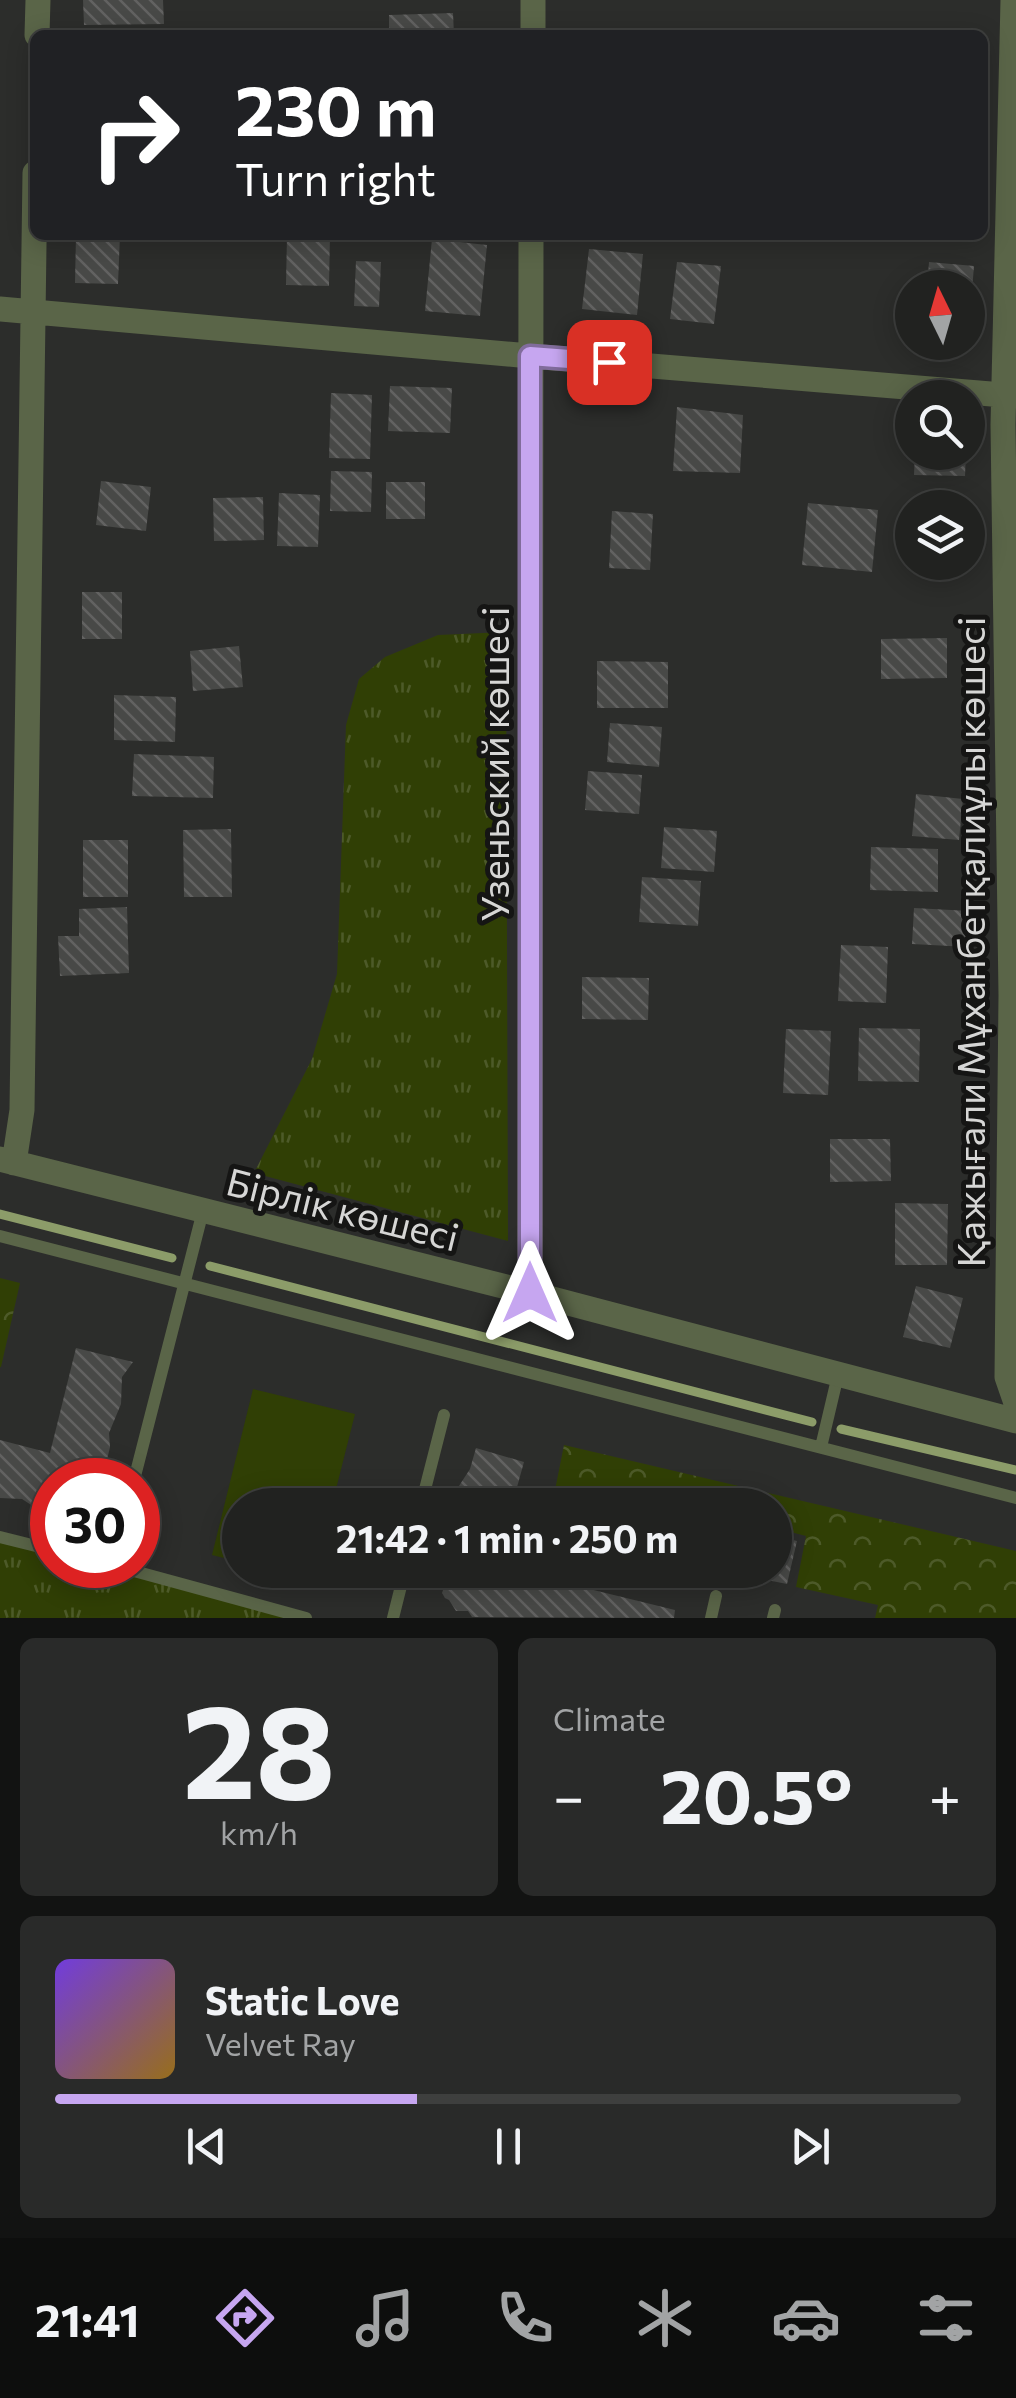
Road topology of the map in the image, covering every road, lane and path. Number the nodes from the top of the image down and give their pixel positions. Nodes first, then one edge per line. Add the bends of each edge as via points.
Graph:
1 (38, 0) edge
2 (533, 0) edge
3 (1014, 0) edge
4 (37, 30) edge
5 (533, 30) edge
6 (34, 240) edge
7 (532, 240) edge
8 (0, 309) edge
9 (33, 312) junction
10 (530, 356) junction
11 (1010, 395) edge
12 (7, 1161) edge
13 (204, 1211) junction
14 (0, 1236) edge
15 (185, 1284) junction
16 (530, 1293) junction
17 (838, 1375) junction
18 (1016, 1403) edge
19 (444, 1415) dead end
20 (1016, 1422) edge
21 (821, 1447) junction
22 (140, 1458) edge
23 (425, 1488) edge
24 (1016, 1498) edge
25 (0, 1537) edge
26 (30, 1544) edge
27 (160, 1578) edge
28 (400, 1588) edge
29 (716, 1596) dead end
30 (306, 1618) edge
31 (392, 1618) edge
32 (711, 1618) edge

1 - 4 street
2 - 5 street
3 - 11 street, Қажығали Мұханбетқалиұлы көшесі
6 - 9 street
7 - 10 street, Узеньский көшесі
8 - 9 street
9 - 10 street
9 - 12 street via 22,1110
10 - 11 street
10 - 16 street, Узеньский көшесі
11 - 18 street, Қажығали Мұханбетқалиұлы көшесі via 1007,1376
12 - 13 street, Бірлік көшесі
13 - 15 lane
13 - 16 street, Бірлік көшесі
14 - 15 lane
15 - 21 lane
15 - 22 lane
16 - 17 street, Бірлік көшесі
17 - 20 street, Бірлік көшесі
17 - 21 lane
19 - 23 lane
21 - 24 lane
25 - 26 lane
27 - 30 lane
28 - 31 lane
29 - 32 lane

